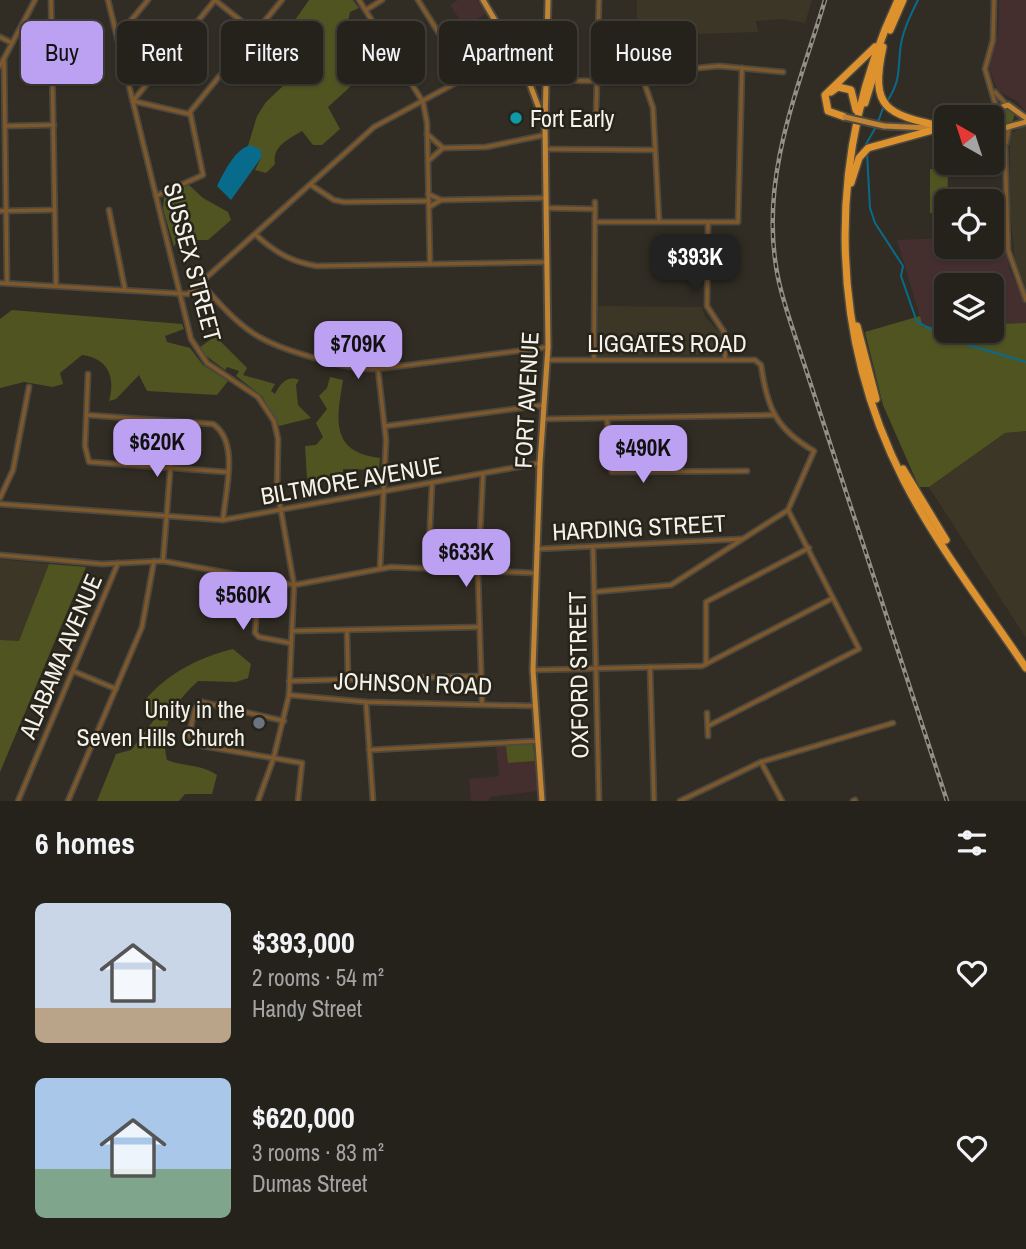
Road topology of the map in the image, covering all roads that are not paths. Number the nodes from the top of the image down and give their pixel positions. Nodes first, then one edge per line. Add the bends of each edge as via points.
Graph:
1 (35, 0) edge
2 (51, 0) edge
3 (108, 0) edge
4 (148, 0) edge
5 (215, 0) edge
6 (282, 0) edge
7 (359, 0) edge
8 (382, 0) edge
9 (418, 0) edge
10 (483, 0) edge
11 (548, 0) edge
12 (599, 0) edge
13 (898, 0) edge
14 (903, 0) edge
15 (994, 0) edge
16 (366, 10) junction
17 (130, 21) edge
18 (240, 21) edge
19 (265, 21) edge
20 (372, 21) edge
21 (497, 21) edge
22 (547, 21) edge
23 (598, 21) edge
24 (439, 33) edge
25 (0, 37) edge
26 (117, 37) edge
27 (881, 38) junction
28 (12, 43) junction
29 (883, 47) junction
30 (4, 59) junction
31 (0, 66) edge
32 (696, 68) edge
33 (742, 68) junction
34 (783, 72) dead end
35 (221, 75) edge
36 (129, 84) edge
37 (411, 84) edge
38 (456, 84) edge
39 (529, 84) edge
40 (547, 84) edge
41 (597, 84) edge
42 (645, 84) edge
43 (992, 87) junction
44 (133, 101) junction
45 (423, 102) junction
46 (993, 105) edge
47 (1008, 105) junction
48 (1004, 107) edge
49 (1018, 114) junction
50 (189, 115) junction
51 (596, 116) dead end
52 (845, 117) junction
53 (857, 118) junction
54 (1026, 120) edge
55 (1016, 123) junction
56 (934, 124) edge
57 (54, 125) junction
58 (545, 125) junction
59 (5, 126) junction
60 (1004, 126) edge
61 (1009, 127) junction
62 (934, 128) edge
63 (934, 130) edge
64 (427, 134) junction
65 (545, 135) junction
66 (1004, 145) edge
67 (443, 148) junction
68 (1005, 148) junction
69 (545, 149) junction
70 (655, 150) junction
71 (428, 161) junction
72 (851, 183) junction
73 (311, 185) junction
74 (428, 194) junction
75 (156, 196) junction
76 (546, 198) junction
77 (441, 200) junction
78 (429, 201) junction
79 (595, 202) dead end
80 (429, 207) junction
81 (547, 208) junction
82 (595, 209) junction
83 (55, 210) junction
84 (109, 210) dead end
85 (0, 211) edge
86 (6, 211) junction
87 (595, 222) junction
88 (659, 222) junction
89 (708, 223) junction
90 (256, 235) junction
91 (547, 262) junction
92 (430, 264) junction
93 (0, 283) edge
94 (7, 283) junction
95 (202, 284) junction
96 (57, 285) junction
97 (125, 290) junction
98 (180, 293) junction
99 (1026, 300) edge
100 (548, 347) junction
101 (547, 360) junction
102 (594, 360) junction
103 (725, 360) junction
104 (378, 369) junction
105 (88, 374) dead end
106 (29, 387) dead end
107 (544, 405) junction
108 (87, 415) junction
109 (775, 415) junction
110 (543, 419) junction
111 (607, 419) junction
112 (174, 422) junction
113 (386, 426) junction
114 (540, 463) junction
115 (170, 468) junction
116 (747, 471) dead end
117 (227, 472) junction
118 (483, 474) junction
119 (432, 484) junction
120 (383, 493) junction
121 (0, 498) edge
122 (0, 504) edge
123 (788, 509) junction
124 (280, 512) junction
125 (166, 517) junction
126 (223, 520) junction
127 (742, 539) junction
128 (593, 547) junction
129 (809, 548) junction
130 (537, 549) junction
131 (0, 555) edge
132 (154, 561) junction
133 (163, 561) junction
134 (118, 563) junction
135 (380, 568) junction
136 (428, 569) junction
137 (479, 571) junction
138 (535, 573) junction
139 (259, 578) junction
140 (294, 585) junction
141 (594, 592) junction
142 (833, 598) junction
143 (479, 627) junction
144 (292, 631) junction
145 (347, 631) junction
146 (290, 643) junction
147 (1026, 659) edge
148 (706, 664) junction
149 (650, 667) junction
150 (1026, 668) edge
151 (595, 669) junction
152 (533, 670) junction
153 (73, 671) junction
154 (480, 676) junction
155 (348, 679) junction
156 (289, 681) junction
157 (116, 689) junction
158 (289, 695) junction
159 (366, 702) junction
160 (482, 704) junction
161 (536, 706) junction
162 (707, 713) dead end
163 (284, 721) junction
164 (893, 723) dead end
165 (708, 726) junction
166 (708, 736) dead end
167 (538, 741) junction
168 (369, 750) junction
169 (273, 760) junction
170 (761, 762) junction
171 (19, 801) edge
172 (68, 801) edge
173 (258, 801) edge
174 (298, 801) edge
175 (373, 801) edge
176 (542, 801) edge
177 (599, 801) edge
178 (654, 801) edge
179 (680, 801) edge
180 (782, 801) edge

1 - 28 street
2 - 57 street
3 - 26 street, SUSSEX STREET
4 - 17 street
5 - 18 street
5 - 44 street
6 - 19 street
7 - 16 street
8 - 16 street
9 - 24 street
10 - 21 main road
11 - 22 main road, FORT AVENUE
12 - 23 street
13 - 27 highway
14 - 29 highway
15 - 43 street via 993,40 985,69
16 - 20 street
25 - 28 street
27 - 52 highway via 865,60 825,95 828,111
27 - 53 highway
28 - 30 street
29 - 56 highway via 876,78 883,101 903,117
29 - 72 highway via 860,125
30 - 31 street
30 - 59 street
32 - 33 street
33 - 34 street
33 - 89 street via 738,222
35 - 50 street
36 - 44 street, SUSSEX STREET
37 - 45 street
38 - 45 street
39 - 58 main road
40 - 58 main road, FORT AVENUE
41 - 51 street
42 - 70 street via 653,108
43 - 46 street
43 - 47 street
44 - 50 street
44 - 75 street, SUSSEX STREET
45 - 64 street
45 - 73 street via 374,127
47 - 48 main road
47 - 49 main road
49 - 54 main road
49 - 55 main road
50 - 75 street via 203,175
52 - 53 highway via 828,103 829,93 838,87 848,88 854,95
52 - 62 main road, bridge via 909,130
53 - 150 highway via 848,170 844,251 851,323 866,386 894,460 922,513
54 - 55 main road
55 - 61 main road
57 - 59 street
57 - 83 street
58 - 65 main road, FORT AVENUE
59 - 86 street
60 - 61 main road
61 - 68 street
63 - 72 highway via 869,148 859,158
64 - 67 street
64 - 71 street
65 - 67 street via 486,147
65 - 69 main road, FORT AVENUE
66 - 68 street
67 - 71 street
68 - 99 street via 1008,250
69 - 70 street
69 - 76 main road, FORT AVENUE
70 - 88 street
71 - 74 street
72 - 147 highway via 851,290 881,416 922,504
73 - 78 street via 344,202
73 - 90 street
74 - 77 street
74 - 78 street
75 - 98 street, SUSSEX STREET
76 - 77 street
76 - 81 main road, FORT AVENUE
77 - 80 street
78 - 80 street
79 - 82 street
80 - 92 street
81 - 82 street
81 - 91 main road, FORT AVENUE
82 - 87 street
83 - 86 street
83 - 96 street
84 - 97 street
85 - 86 street
86 - 94 street
87 - 88 street
87 - 102 street
88 - 89 street
89 - 103 street via 707,306 724,332
90 - 92 street via 299,264
90 - 95 street
91 - 92 street
91 - 100 main road, FORT AVENUE
93 - 94 street
94 - 96 street
95 - 98 street via 188,294
95 - 104 street via 234,321 276,347 350,368
96 - 97 street
97 - 98 street
98 - 124 street, SUSSEX STREET via 198,354 258,397 274,421
100 - 101 main road, FORT AVENUE
100 - 104 street
101 - 102 street, LIGGATES ROAD
101 - 107 main road, FORT AVENUE
102 - 103 street, LIGGATES ROAD
103 - 109 street, LIGGATES ROAD via 759,362
104 - 113 street
105 - 108 street
106 - 121 street via 13,470
107 - 110 main road, FORT AVENUE
107 - 113 street
108 - 112 street
108 - 115 street via 89,462
109 - 111 street
109 - 123 street, LIGGATES ROAD via 791,438 814,451
110 - 111 street
110 - 114 main road, FORT AVENUE
111 - 116 street via 612,472
112 - 115 street
112 - 117 street via 220,429 229,448
113 - 120 street
114 - 118 street, BILTMORE AVENUE
114 - 130 main road, FORT AVENUE
115 - 117 street
115 - 125 street
117 - 126 street
118 - 119 street, BILTMORE AVENUE
118 - 137 street
119 - 120 street, BILTMORE AVENUE
119 - 136 street
120 - 124 street, BILTMORE AVENUE
120 - 135 street
122 - 125 street, BILTMORE AVENUE
123 - 127 street
123 - 129 street
124 - 126 street, BILTMORE AVENUE
124 - 140 street, SUSSEX STREET
125 - 126 street, BILTMORE AVENUE
125 - 133 street
127 - 128 street, HARDING STREET
127 - 141 street via 671,585
128 - 130 street, HARDING STREET
128 - 141 street, OXFORD STREET
129 - 142 street
129 - 148 street via 704,605
130 - 138 main road, FORT AVENUE
131 - 134 street
132 - 133 street
132 - 134 street
132 - 157 street via 142,626
133 - 139 street
134 - 153 street, ALABAMA AVENUE
135 - 136 street
135 - 140 street
136 - 137 street
137 - 138 street
137 - 143 street
138 - 152 main road, FORT AVENUE
139 - 140 street
139 - 146 street via 255,633
140 - 144 street, SUSSEX STREET
141 - 151 street, OXFORD STREET
142 - 148 street
142 - 165 street via 859,649
143 - 145 street
143 - 154 street
144 - 145 street
144 - 146 street, SUSSEX STREET
145 - 155 street
146 - 156 street, SUSSEX STREET
148 - 149 street
149 - 151 street
149 - 178 street
151 - 152 street
151 - 177 street, OXFORD STREET
152 - 161 main road, FORT AVENUE
153 - 157 street
153 - 171 street, ALABAMA AVENUE
154 - 155 street
154 - 160 street
155 - 156 street
156 - 158 street, SUSSEX STREET
157 - 172 street
158 - 159 street, JOHNSON ROAD
158 - 163 street, SUSSEX STREET
159 - 160 street, JOHNSON ROAD
159 - 168 street
160 - 161 street, JOHNSON ROAD
161 - 167 main road, FORT AVENUE
162 - 165 street
163 - 169 street, SUSSEX STREET
163 - 169 street via 207,702 195,709 189,735 194,744
164 - 170 street
165 - 166 street
167 - 168 street
167 - 176 main road, FORT AVENUE
168 - 175 street
169 - 173 street, SUSSEX STREET
169 - 174 street via 302,763
170 - 179 street
170 - 180 street

